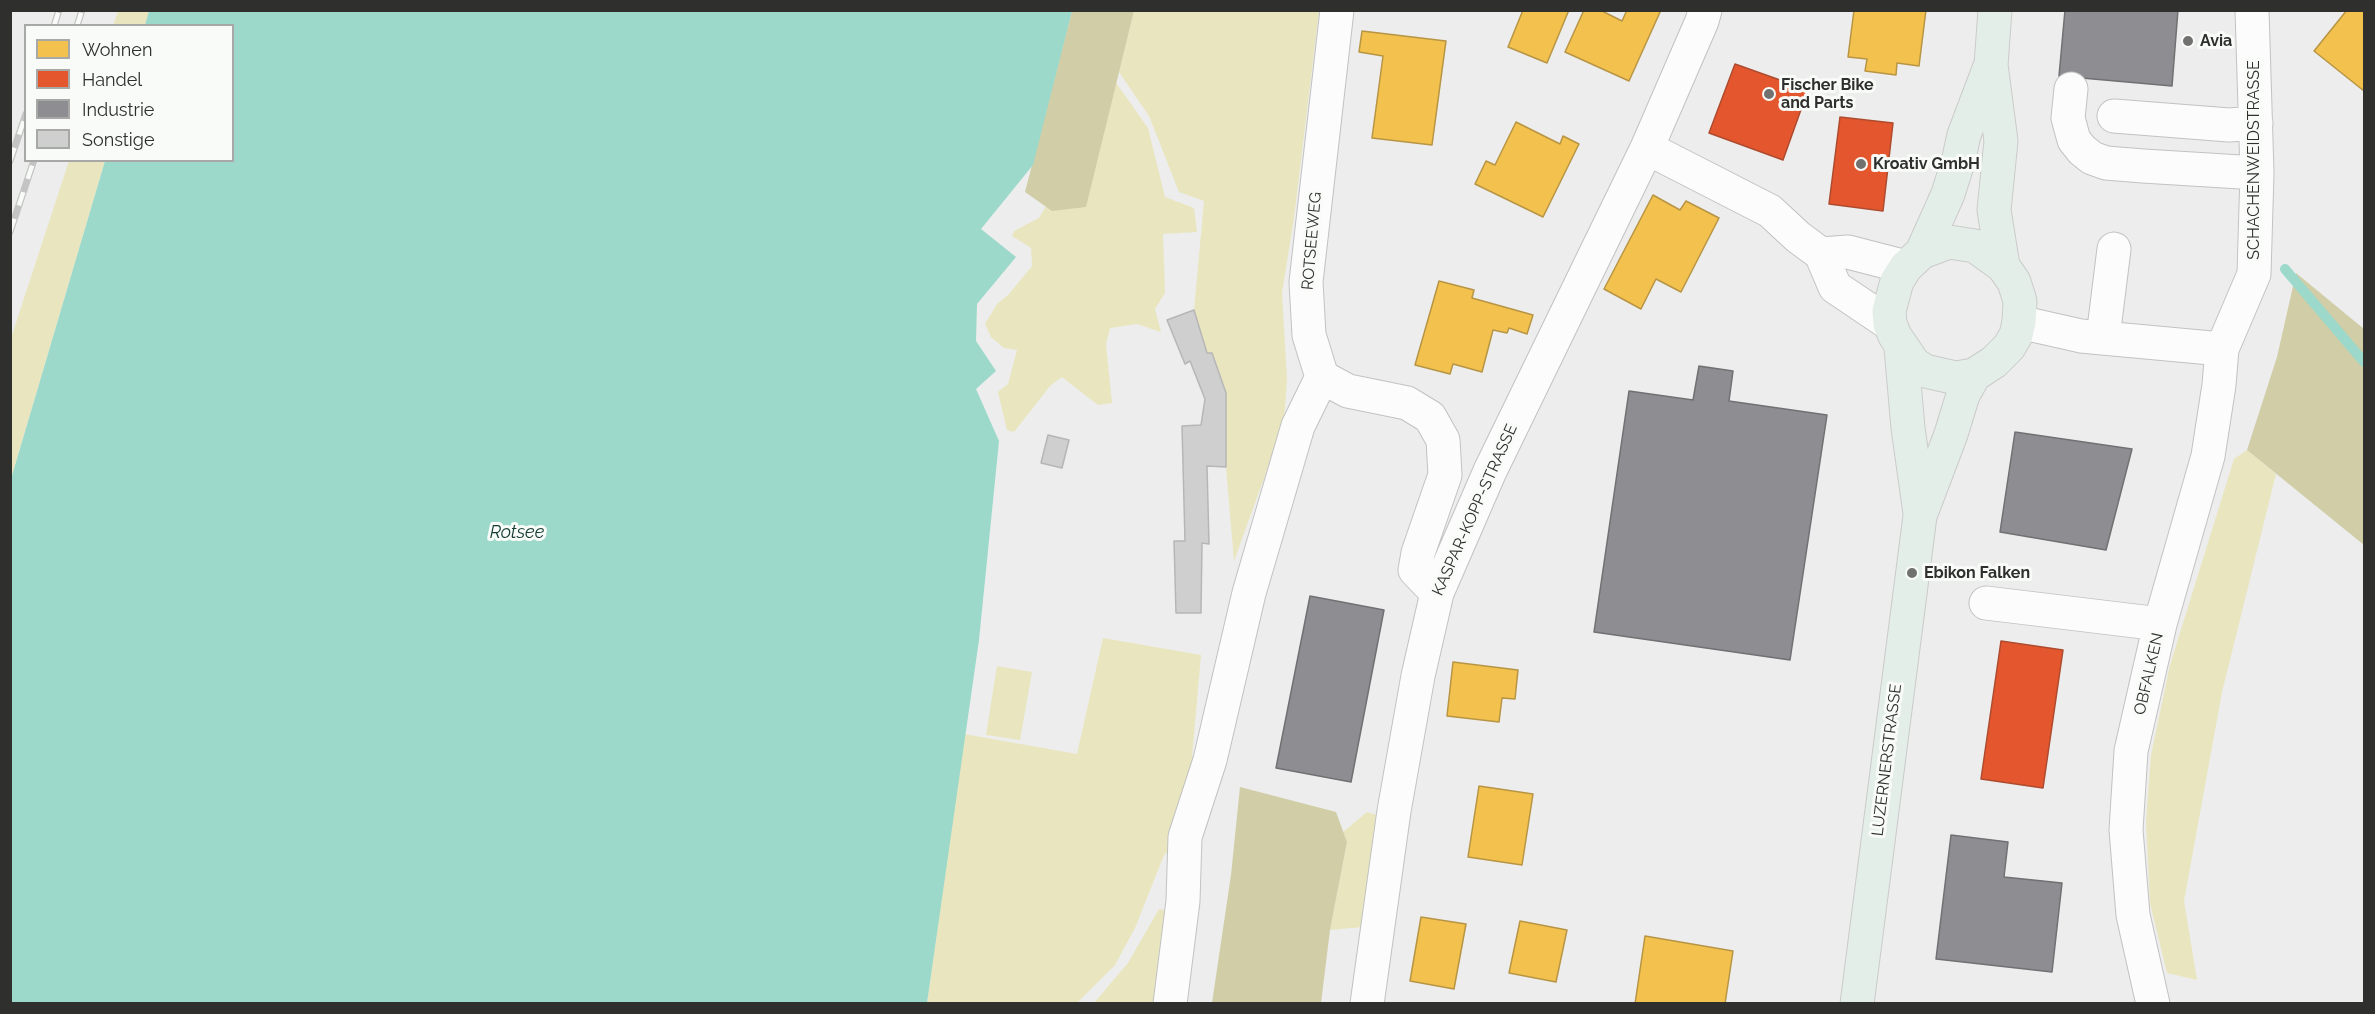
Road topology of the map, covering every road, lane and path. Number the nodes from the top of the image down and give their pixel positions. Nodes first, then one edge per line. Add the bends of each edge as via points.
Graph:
1 (1337, 10) edge
2 (1705, 10) edge
3 (1995, 10) edge
4 (2252, 10) edge
5 (1991, 65) junction
6 (2071, 89) dead end
7 (2114, 116) dead end
8 (2256, 123) junction
9 (1647, 148) junction
10 (2257, 173) junction
11 (2114, 249) dead end
12 (1821, 254) junction
13 (1914, 260) junction
14 (2003, 266) junction
15 (2019, 322) junction
16 (1896, 336) junction
17 (2103, 338) junction
18 (2222, 349) junction
19 (1974, 375) junction
20 (1322, 377) junction
21 (1920, 516) junction
22 (1437, 593) junction
23 (1986, 603) dead end
24 (2160, 624) junction
25 (1170, 1004) edge
26 (1367, 1004) edge
27 (1857, 1004) edge
28 (2153, 1004) edge

1 - 20 street, ROTSEEWEG via 1306,282 1309,335
2 - 9 street, KASPAR-KOPP-STRASSE
3 - 5 main road
4 - 8 street, SCHACHENWEIDSTRASSE
5 - 13 main road via 1964,135 1948,194
5 - 14 main road via 2001,141 1994,210
6 - 10 street via 2068,118 2074,140 2092,158 2106,163
7 - 8 street via 2229,125
8 - 10 street, SCHACHENWEIDSTRASSE
9 - 12 street via 1770,211
9 - 22 street, KASPAR-KOPP-STRASSE via 1490,471
10 - 18 street, SCHACHENWEIDSTRASSE via 2254,274
11 - 17 street
12 - 13 street via 1848,252
12 - 16 street via 1835,287
13 - 14 main road via 1949,242 1975,246
13 - 16 main road via 1897,281 1891,297
14 - 15 main road via 2020,301
15 - 17 street
15 - 19 main road via 2009,347
16 - 19 main road via 1914,364 1925,371 1956,378
16 - 21 main road, LUZERNERSTRASSE
17 - 18 street
18 - 24 street, OBFALKEN via 2208,456
19 - 21 main road, LUZERNERSTRASSE via 1963,395
20 - 22 street via 1348,391 1407,403 1430,417 1443,440 1445,475 1415,570
20 - 25 street via 1298,426 1249,593 1210,760 1185,837 1183,901
21 - 27 main road, LUZERNERSTRASSE
22 - 26 street, KASPAR-KOPP-STRASSE via 1394,811
23 - 24 street
24 - 28 street, OBFALKEN via 2131,751 2126,830 2133,915

